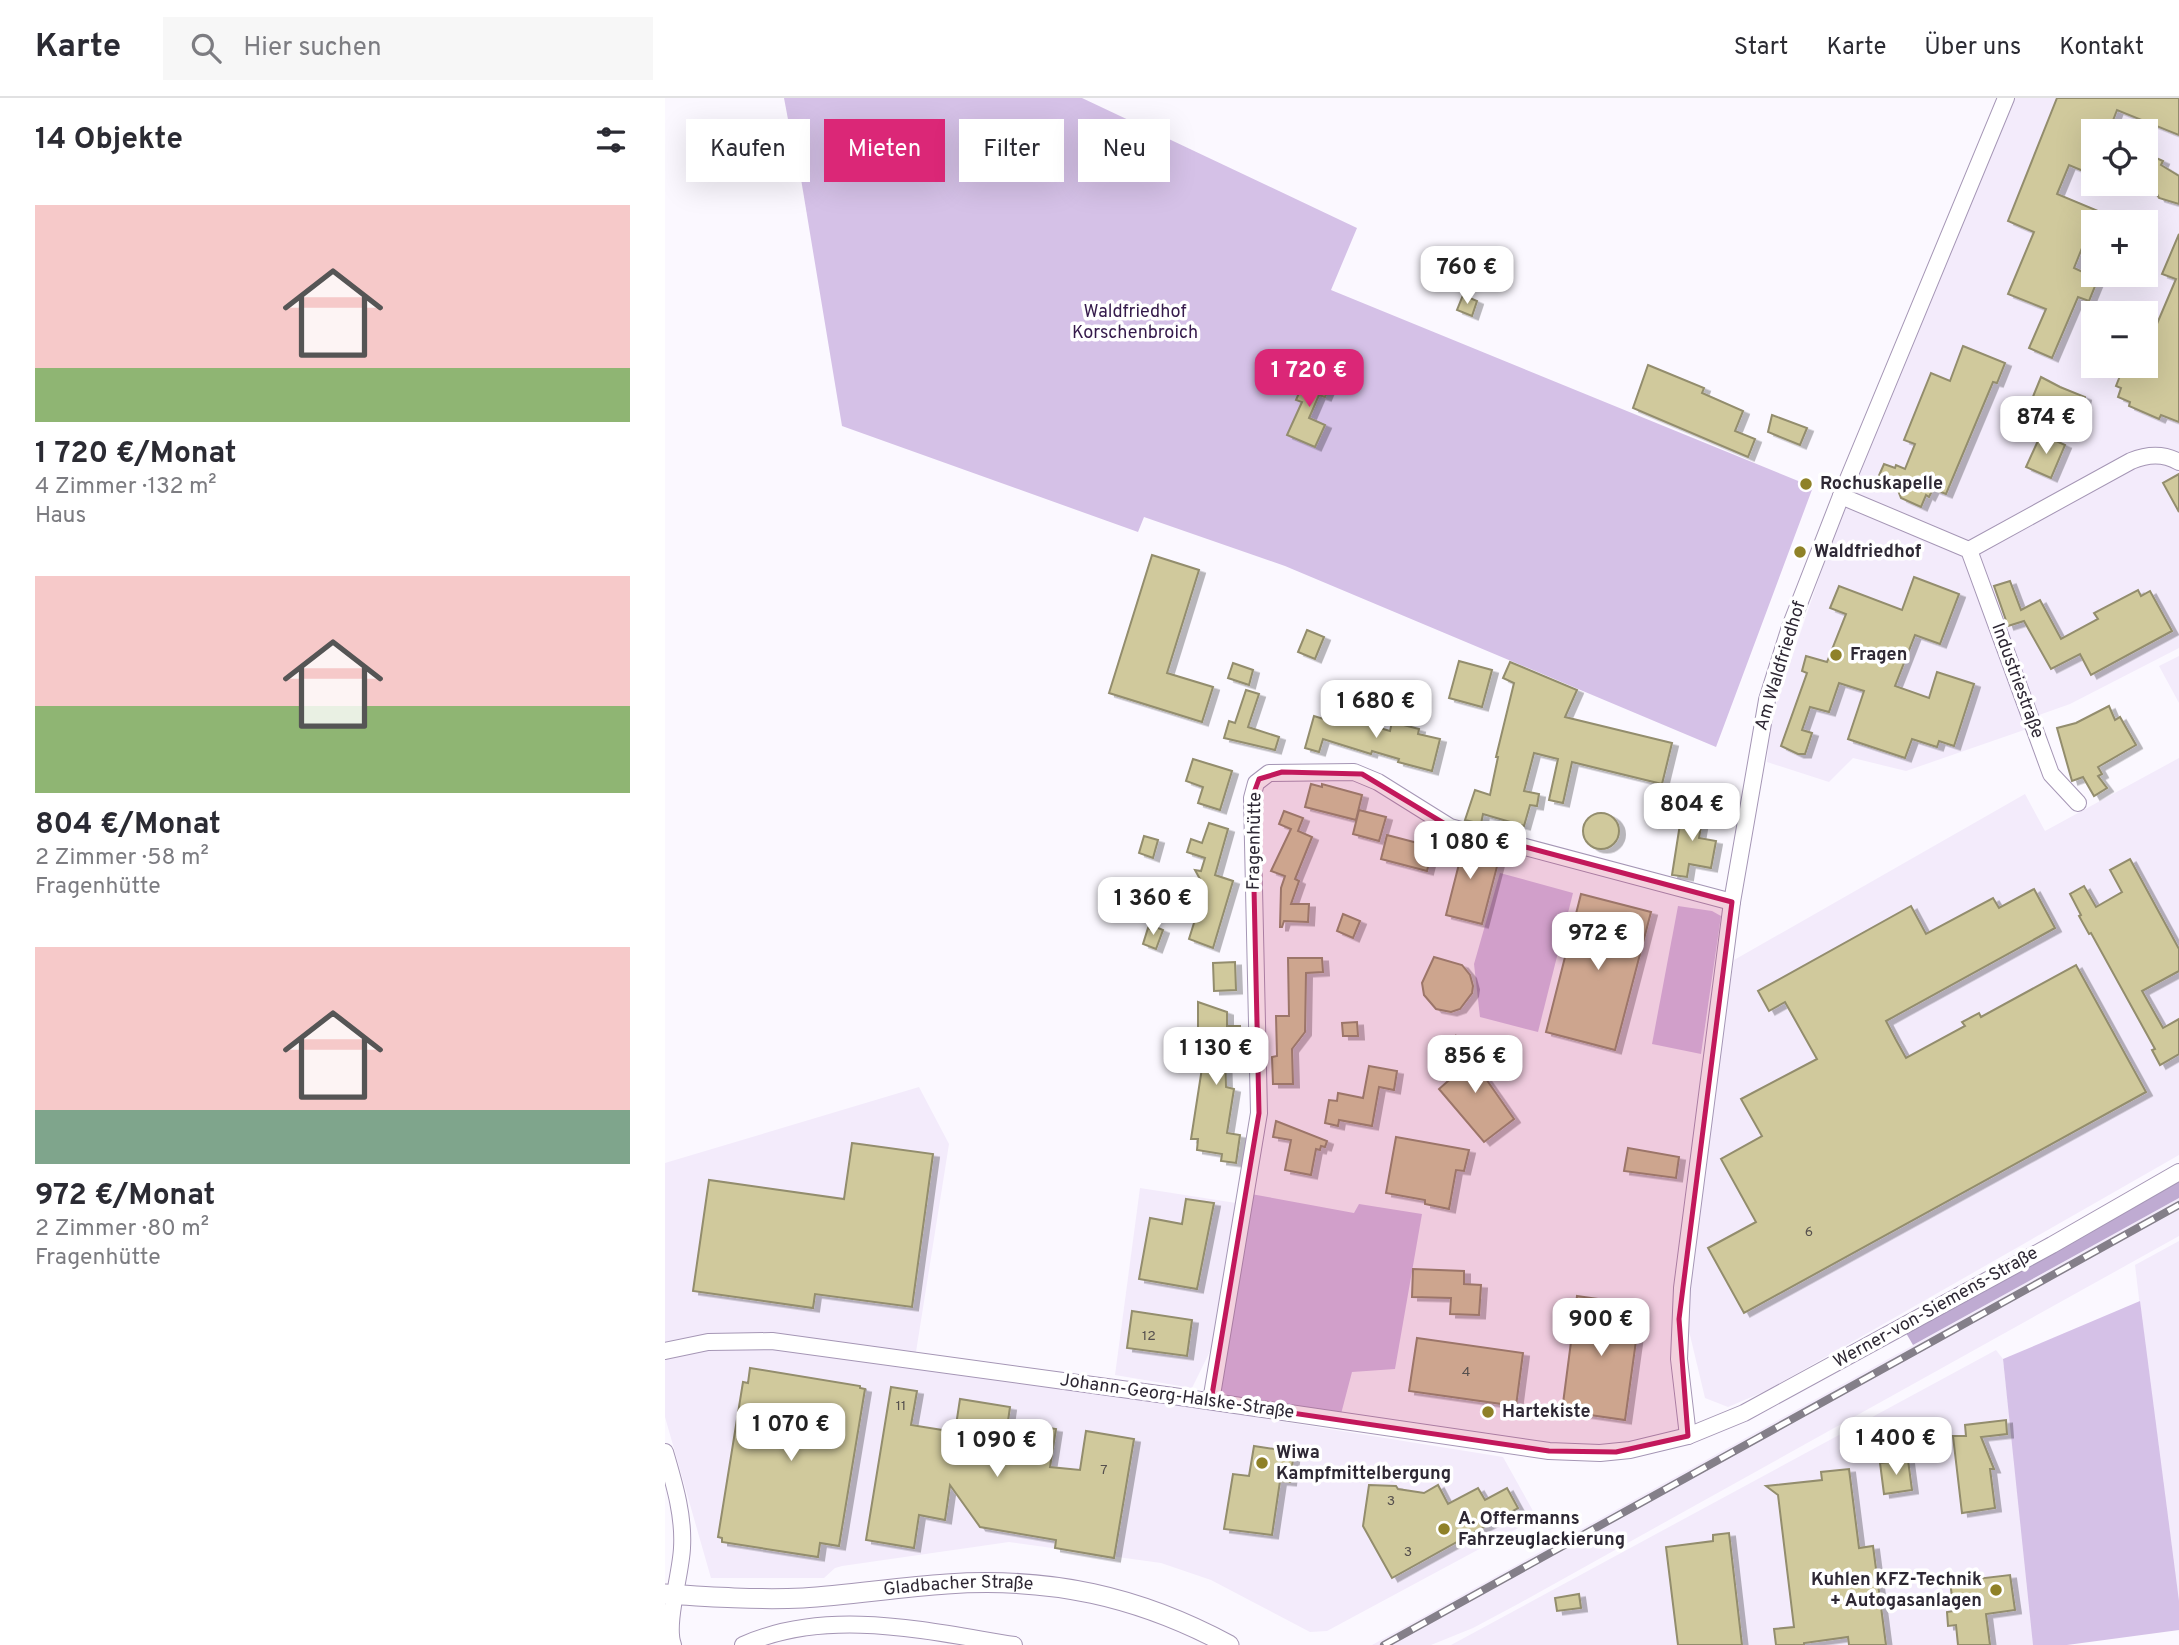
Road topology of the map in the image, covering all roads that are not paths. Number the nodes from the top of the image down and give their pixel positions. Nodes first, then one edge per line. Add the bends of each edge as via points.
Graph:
1 (2006, 98) edge
2 (2179, 462) edge
3 (1842, 496) junction
4 (1969, 551) junction
5 (2078, 803) dead end
6 (1733, 902) junction
7 (2179, 1172) edge
8 (665, 1350) edge
9 (1211, 1401) junction
10 (1688, 1436) junction
11 (665, 1452) edge
12 (671, 1594) edge
13 (673, 1645) edge
14 (743, 1645) edge
15 (1014, 1645) edge
16 (1229, 1645) edge

1 - 3 street, Am Waldfriedhof
2 - 4 street via 2153,455 2131,461
3 - 4 street
3 - 6 street, Am Waldfriedhof via 1790,627 1767,700
4 - 5 street, Industriestraße via 2052,774
6 - 9 street, Fragenhütte via 1450,827 1354,772 1276,772 1259,779 1252,798 1259,1113
6 - 10 street, Am Waldfriedhof via 1679,1319
7 - 10 street, Werner-von-Siemens-Straße via 1766,1402
8 - 9 street, Johann-Georg-Halske-Straße via 708,1342 772,1341
9 - 10 street, Johann-Georg-Halske-Straße via 1549,1451 1615,1452
11 - 12 street via 682,1528 681,1559
12 - 13 street
12 - 16 street, Gladbacher Straße via 791,1598 946,1584 1038,1584 1134,1603
14 - 15 street, Gladbacher Straße via 789,1631 848,1625

